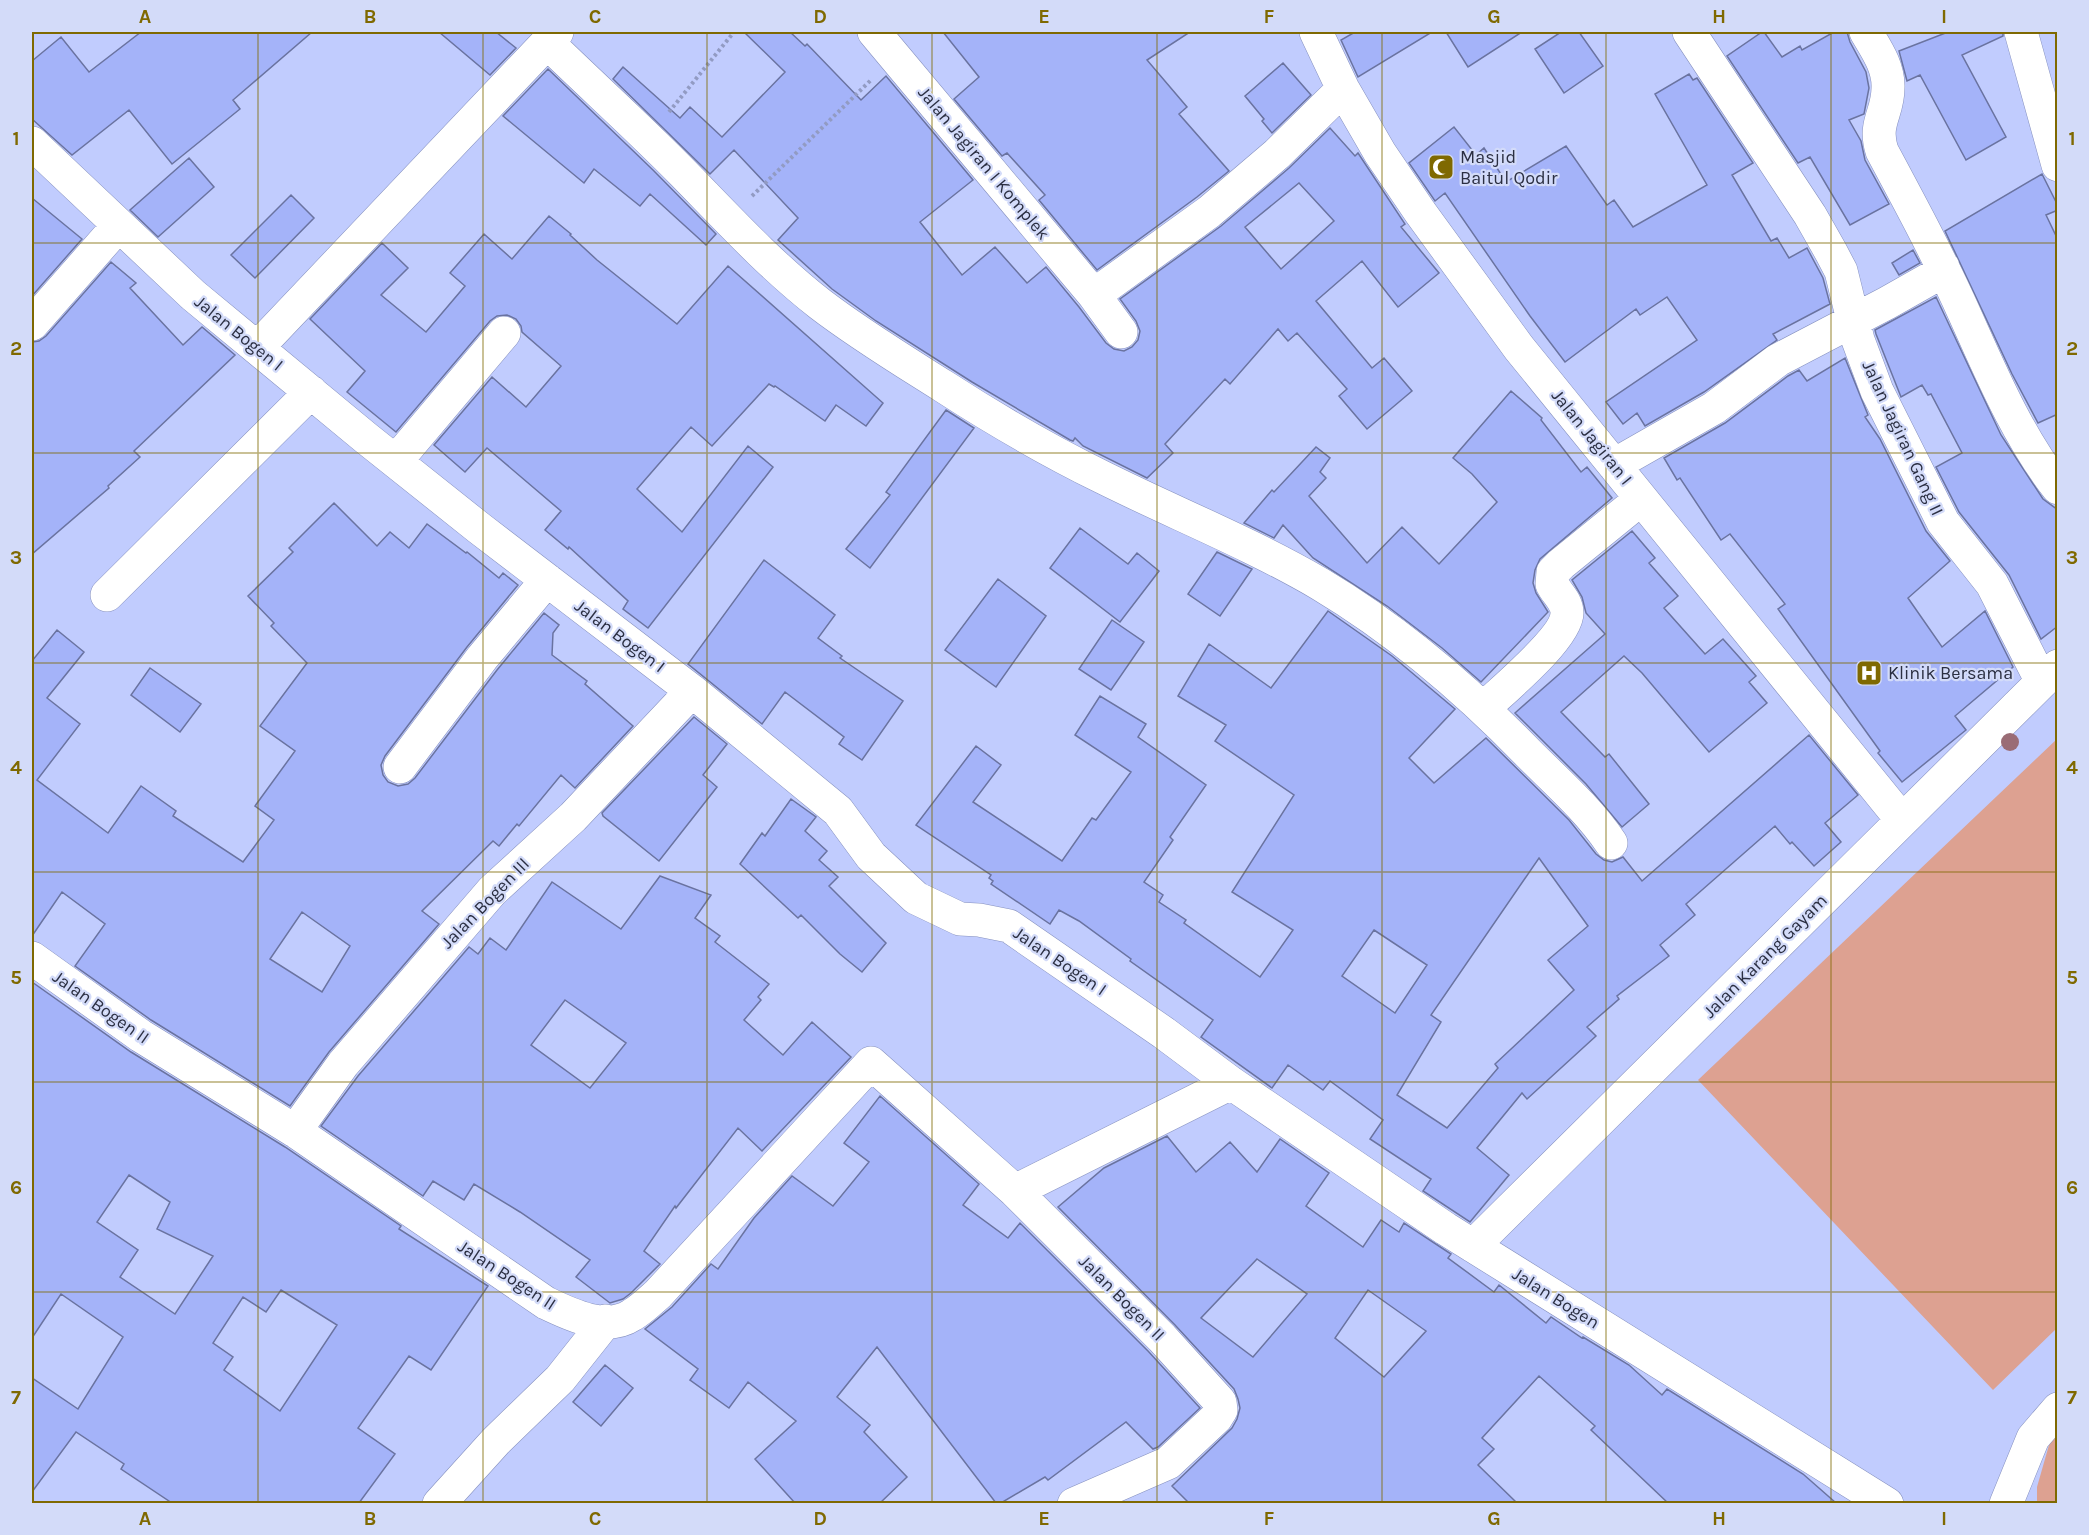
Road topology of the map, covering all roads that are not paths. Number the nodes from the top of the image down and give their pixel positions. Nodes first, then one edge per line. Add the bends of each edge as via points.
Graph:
1 (874, 32) edge
2 (1316, 32) edge
3 (1689, 32) edge
4 (1866, 32) edge
5 (2022, 32) edge
6 (552, 37) edge
7 (1342, 89) junction
8 (32, 143) edge
9 (2058, 165) edge
10 (118, 226) junction
11 (1943, 267) junction
12 (1094, 295) junction
13 (1854, 322) junction
14 (32, 324) edge
15 (1121, 332) dead end
16 (504, 333) dead end
17 (257, 348) junction
18 (310, 392) junction
19 (396, 461) junction
20 (1614, 465) junction
21 (2058, 488) edge
22 (1641, 499) junction
23 (547, 580) junction
24 (107, 595) dead end
25 (2050, 674) edge
26 (692, 691) junction
27 (1484, 708) junction
28 (400, 766) dead end
29 (1902, 820) junction
30 (1611, 843) dead end
31 (32, 958) edge
32 (1231, 1083) junction
33 (295, 1131) junction
34 (1015, 1191) junction
35 (1473, 1246) junction
36 (606, 1322) junction
37 (2058, 1409) edge
38 (439, 1503) edge
39 (1074, 1503) edge
40 (1887, 1503) edge
41 (2006, 1503) edge

1 - 12 street, Jalan Jagiran I Komplek
2 - 7 street, Jalan Jagiran I
3 - 13 street, Jalan Jagiran Gang II via 1826,243 1840,272
4 - 11 street via 1881,58 1888,85 1878,139
5 - 9 street
6 - 17 street
6 - 27 street via 751,243 819,303 862,334 1071,462 1320,585 1402,639
7 - 12 street via 1277,154 1209,212
7 - 20 street, Jalan Jagiran I via 1420,212 1520,348
8 - 10 street, Jalan Bogen I
10 - 14 street
10 - 17 street, Jalan Bogen I
11 - 13 street via 1933,277
11 - 21 street via 2015,422
12 - 15 street, Jalan Jagiran I Komplek
13 - 20 street via 1778,360 1714,408
13 - 25 street, Jalan Jagiran Gang II via 1877,391 1943,522 1992,584
16 - 19 street
17 - 18 street, Jalan Bogen I
18 - 19 street, Jalan Bogen I
18 - 24 street
19 - 23 street, Jalan Bogen I
20 - 22 street, Jalan Jagiran I
22 - 27 street via 1553,572 1552,584 1567,611 1561,630
22 - 29 street, Jalan Jagiran I
23 - 26 street, Jalan Bogen I
23 - 28 street
25 - 29 street, Jalan Karang Gayam
26 - 32 street, Jalan Bogen I via 838,811 871,856 916,898 960,919 1009,926
26 - 33 street, Jalan Bogen III via 573,817 492,891 344,1064
27 - 30 street via 1570,794
29 - 35 street, Jalan Karang Gayam
31 - 33 street, Jalan Bogen II via 141,1036
32 - 34 street
32 - 35 street, Jalan Bogen
33 - 36 street, Jalan Bogen II via 546,1303 586,1320
34 - 36 street, Jalan Bogen II via 872,1063 658,1293 631,1316
34 - 39 street, Jalan Bogen II via 1162,1338 1219,1400 1221,1410 1168,1463
35 - 40 street, Jalan Bogen
36 - 38 street via 560,1379
37 - 41 street via 2033,1438

